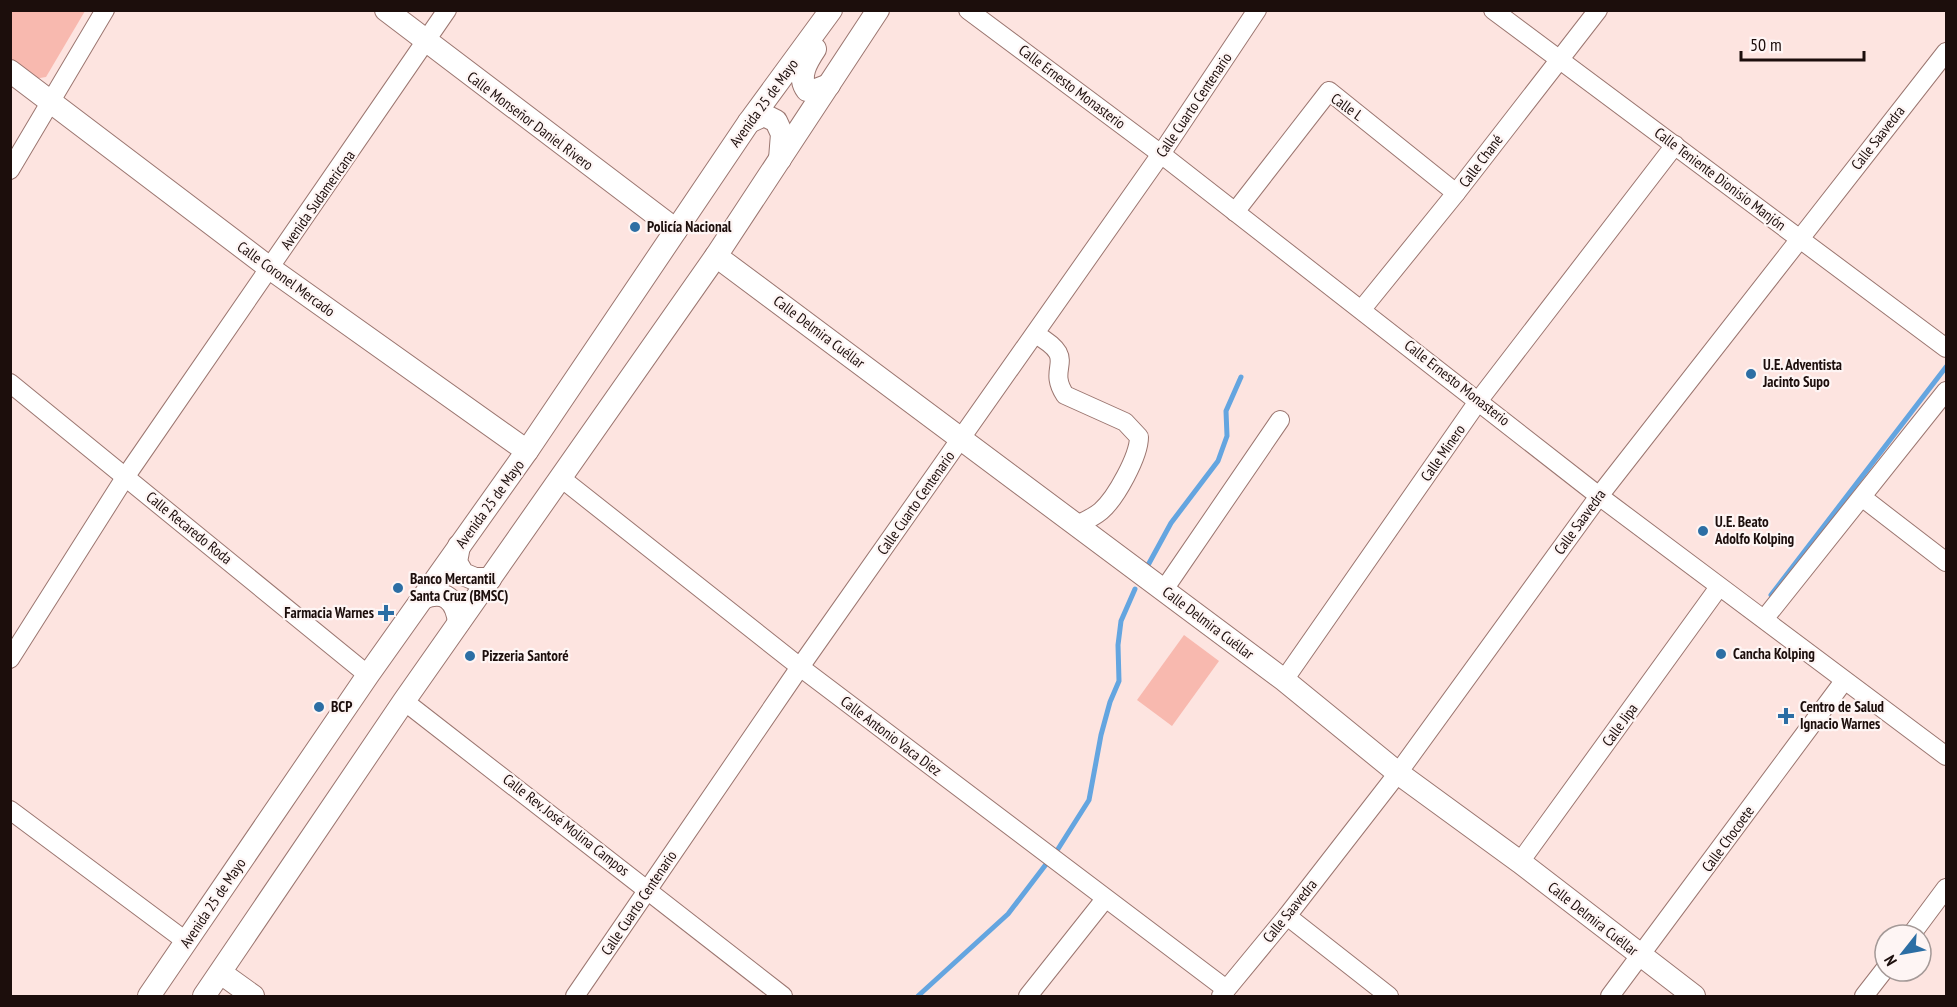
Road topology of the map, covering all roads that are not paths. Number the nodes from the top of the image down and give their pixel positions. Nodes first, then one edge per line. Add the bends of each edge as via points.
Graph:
1 (105, 10) edge
2 (386, 10) edge
3 (447, 10) edge
4 (833, 10) edge
5 (878, 10) edge
6 (968, 10) edge
7 (1257, 10) edge
8 (1493, 10) edge
9 (1598, 10) edge
10 (426, 42) junction
11 (1947, 52) edge
12 (1559, 58) junction
13 (10, 71) edge
14 (829, 85) junction
15 (48, 102) junction
16 (749, 122) junction
17 (1675, 145) junction
18 (1161, 154) junction
19 (780, 160) junction
20 (10, 170) edge
21 (1456, 194) junction
22 (1235, 212) junction
23 (675, 230) junction
24 (1799, 238) junction
25 (716, 256) junction
26 (271, 268) junction
27 (1362, 309) junction
28 (1035, 334) junction
29 (1946, 347) edge
30 (10, 383) edge
31 (1947, 391) edge
32 (1479, 400) junction
33 (1280, 420) dead end
34 (962, 439) junction
35 (527, 451) junction
36 (126, 476) junction
37 (561, 478) junction
38 (1599, 496) junction
39 (1863, 498) junction
40 (1077, 525) junction
41 (459, 546) junction
42 (1947, 562) edge
43 (490, 579) junction
44 (1719, 587) junction
45 (1163, 591) junction
46 (423, 598) junction
47 (1765, 618) junction
48 (459, 622) junction
49 (10, 659) edge
50 (800, 667) junction
51 (368, 675) junction
52 (1284, 680) junction
53 (1844, 681) junction
54 (404, 700) junction
55 (1947, 756) edge
56 (1398, 773) junction
57 (10, 810) edge
58 (1520, 862) junction
59 (1947, 888) edge
60 (649, 890) junction
61 (1105, 899) junction
62 (1287, 916) junction
63 (1920, 923) edge
64 (187, 942) junction
65 (1641, 956) junction
66 (221, 973) junction
67 (1874, 983) edge
68 (1223, 993) edge
69 (150, 996) edge
70 (204, 996) edge
71 (253, 996) edge
72 (575, 996) edge
73 (783, 996) edge
74 (1028, 996) edge
75 (1389, 996) edge
76 (1610, 996) edge
77 (1695, 996) edge
78 (1864, 996) edge

1 - 15 street
2 - 10 main road, Calle Monseñor Daniel Rivero
3 - 10 street, Avenida Sudamericana
4 - 14 main road via 832,22 802,75 807,90
4 - 16 main road, Avenida 25 de Mayo
5 - 14 main road
6 - 18 street, Calle Ernesto Monasterio
7 - 18 street, Calle Cuarto Centenario
8 - 12 street, Calle Teniente Dionisio Manjón
9 - 12 street, Calle Chané
10 - 23 main road, Calle Monseñor Daniel Rivero
10 - 26 street, Avenida Sudamericana
11 - 24 street, Calle Saavedra
12 - 17 street, Calle Teniente Dionisio Manjón
12 - 21 street, Calle Chané
13 - 15 main road, Calle Coronel Mercado
14 - 19 main road
15 - 20 street
15 - 26 main road, Calle Coronel Mercado
16 - 19 main road via 764,116 776,121 782,134
16 - 23 main road, Avenida 25 de Mayo
17 - 24 street, Calle Teniente Dionisio Manjón
17 - 32 street, Calle Minero
18 - 22 street, Calle Ernesto Monasterio
18 - 28 street, Calle Cuarto Centenario
19 - 25 main road
21 - 22 street, Calle L via 1329,91
21 - 27 street, Calle Chané
22 - 27 street, Calle Ernesto Monasterio
23 - 35 main road, Avenida 25 de Mayo
24 - 29 street, Calle Teniente Dionisio Manjón
24 - 38 street, Calle Saavedra
25 - 34 main road, Calle Delmira Cuéllar
25 - 37 main road
26 - 35 main road, Calle Coronel Mercado
26 - 36 street, Avenida Sudamericana
27 - 32 street, Calle Ernesto Monasterio
28 - 34 street, Calle Cuarto Centenario
28 - 40 street via 1060,352 1059,387 1065,395 1125,422 1139,436 1139,449 1114,496 1101,511
30 - 36 street, Calle Recaredo Roda
31 - 39 street
32 - 38 street, Calle Ernesto Monasterio
32 - 52 street, Calle Minero
33 - 45 street
34 - 40 main road, Calle Delmira Cuéllar
34 - 50 street, Calle Cuarto Centenario
35 - 41 main road, Avenida 25 de Mayo
36 - 49 street, Avenida Sudamericana
36 - 51 street, Calle Recaredo Roda
37 - 43 main road
37 - 50 street, Calle Antonio Vaca Diez
38 - 44 street, Calle Ernesto Monasterio
38 - 56 street, Calle Saavedra
39 - 42 street
39 - 47 street
40 - 45 main road, Calle Delmira Cuéllar
41 - 43 main road via 456,562 463,574
41 - 46 main road, Avenida 25 de Mayo
43 - 48 main road
44 - 47 street, Calle Ernesto Monasterio
44 - 58 street, Calle Jipa
45 - 52 main road, Calle Delmira Cuéllar
46 - 48 main road via 444,594 453,601
46 - 51 main road, Avenida 25 de Mayo
47 - 53 street, Calle Ernesto Monasterio
48 - 54 main road
50 - 60 street, Calle Cuarto Centenario
50 - 61 street, Calle Antonio Vaca Diez
51 - 64 main road, Avenida 25 de Mayo
52 - 56 main road, Calle Delmira Cuéllar
53 - 55 street, Calle Ernesto Monasterio
53 - 65 street, Calle Chocoete
54 - 60 street, Calle Rev. José Molina Campos
54 - 66 main road
56 - 58 main road, Calle Delmira Cuéllar
56 - 62 street, Calle Saavedra
57 - 64 street
58 - 65 main road, Calle Delmira Cuéllar
59 - 63 street
60 - 72 street, Calle Cuarto Centenario
60 - 73 street, Calle Rev. José Molina Campos
61 - 68 street, Calle Antonio Vaca Diez
61 - 74 street
62 - 68 street, Calle Saavedra
62 - 75 street
64 - 69 main road, Avenida 25 de Mayo
65 - 76 street, Calle Chocoete
65 - 77 main road, Calle Delmira Cuéllar
66 - 70 main road
66 - 71 main road
67 - 78 street

